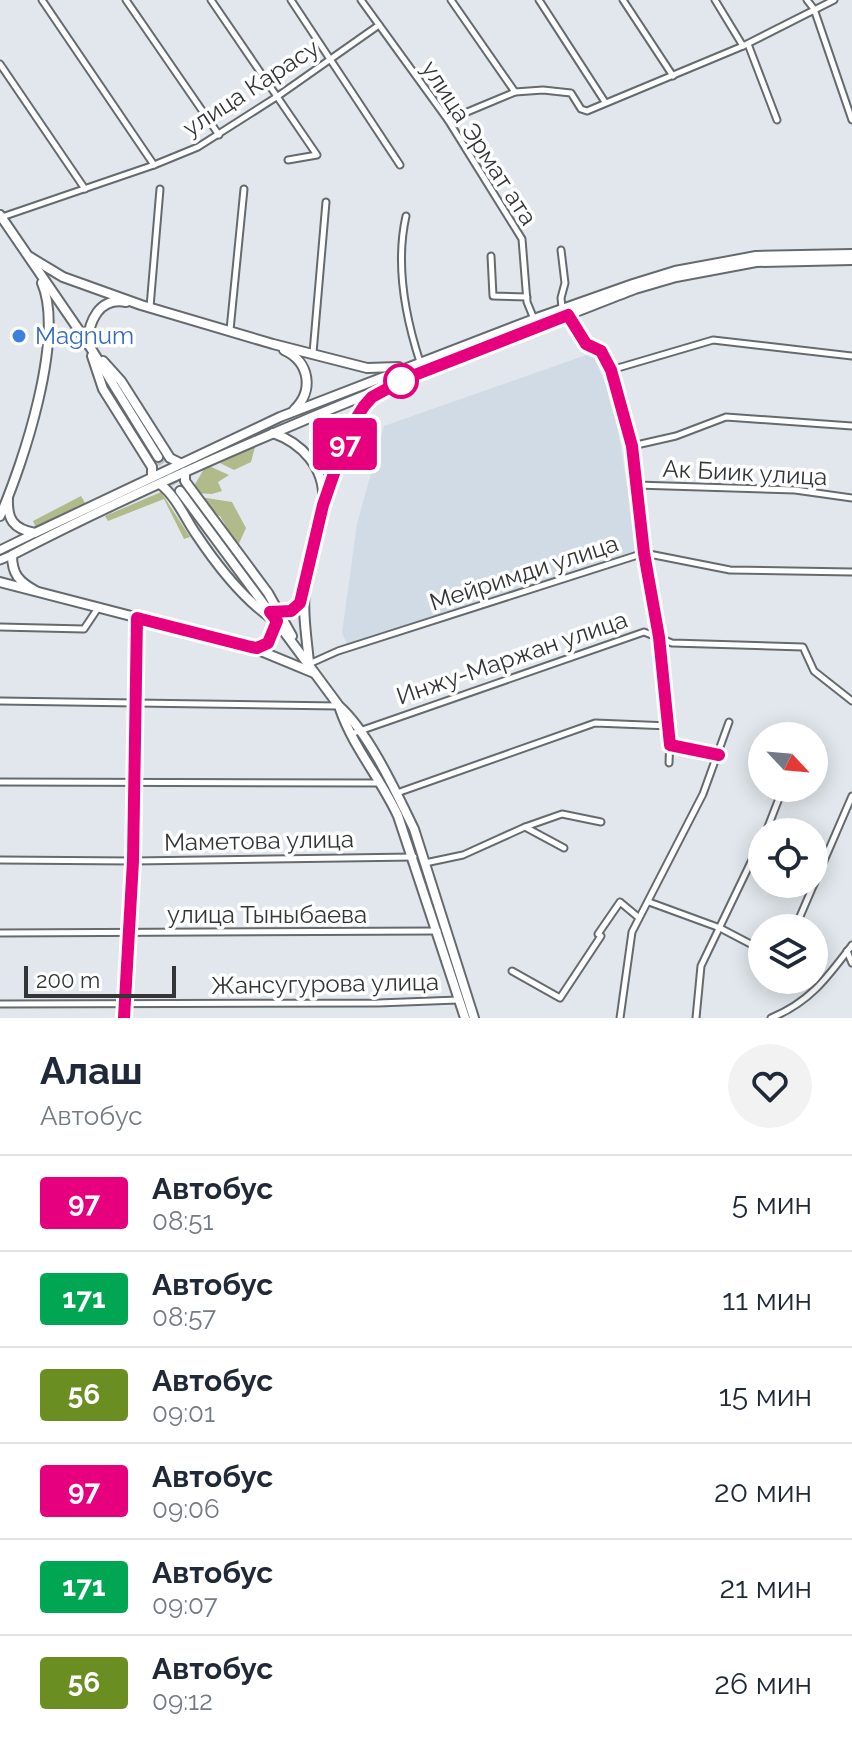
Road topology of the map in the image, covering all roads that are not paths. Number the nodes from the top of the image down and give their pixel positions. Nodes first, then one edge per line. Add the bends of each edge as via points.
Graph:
1 (42, 0) edge
2 (126, 0) edge
3 (211, 0) edge
4 (291, 0) edge
5 (361, 0) edge
6 (451, 0) edge
7 (539, 0) edge
8 (623, 0) edge
9 (715, 0) edge
10 (807, 0) edge
11 (834, 0) edge
12 (814, 9) junction
13 (379, 25) junction
14 (745, 45) junction
15 (331, 57) junction
16 (0, 64) edge
17 (673, 76) junction
18 (515, 92) junction
19 (278, 96) junction
20 (605, 102) junction
21 (448, 120) junction
22 (777, 120) dead end
23 (852, 120) edge
24 (219, 135) junction
25 (288, 160) dead end
26 (154, 165) junction
27 (400, 165) dead end
28 (85, 189) junction
29 (160, 189) dead end
30 (244, 189) dead end
31 (326, 202) dead end
32 (0, 216) edge
33 (406, 216) dead end
34 (561, 250) dead end
35 (491, 256) dead end
36 (30, 257) junction
37 (852, 257) edge
38 (527, 297) junction
39 (145, 306) junction
40 (565, 312) junction
41 (534, 319) junction
42 (74, 323) junction
43 (49, 329) junction
44 (229, 331) junction
45 (87, 342) junction
46 (273, 344) junction
47 (313, 353) junction
48 (852, 356) edge
49 (416, 365) junction
50 (611, 370) junction
51 (407, 378) junction
52 (291, 413) junction
53 (852, 426) edge
54 (272, 433) junction
55 (632, 446) junction
56 (158, 457) tunnel mouth
57 (170, 458) junction
58 (180, 463) junction
59 (152, 471) junction
60 (185, 476) junction
61 (636, 485) junction
62 (164, 487) junction
63 (180, 491) tunnel mouth
64 (8, 498) junction
65 (852, 498) edge
66 (323, 505) junction
67 (0, 516) edge
68 (35, 533) junction
69 (0, 550) edge
70 (644, 553) junction
71 (12, 555) junction
72 (0, 560) edge
73 (852, 572) edge
74 (0, 582) edge
75 (305, 588) junction
76 (36, 591) junction
77 (98, 607) junction
78 (279, 617) junction
79 (137, 618) junction
80 (0, 627) edge
81 (659, 637) junction
82 (251, 647) junction
83 (309, 664) junction
84 (315, 674) junction
85 (0, 701) edge
86 (852, 701) edge
87 (137, 704) junction
88 (339, 706) junction
89 (729, 722) dead end
90 (670, 726) junction
91 (355, 732) junction
92 (670, 745) junction
93 (719, 755) junction
94 (669, 763) dead end
95 (0, 782) edge
96 (134, 782) junction
97 (381, 783) junction
98 (396, 794) junction
99 (852, 796) edge
100 (601, 822) dead end
101 (525, 827) junction
102 (564, 848) dead end
103 (828, 852) edge
104 (420, 858) junction
105 (0, 860) edge
106 (133, 861) junction
107 (748, 869) edge
108 (649, 902) junction
109 (638, 917) junction
110 (720, 928) junction
111 (438, 931) junction
112 (0, 933) edge
113 (130, 933) junction
114 (748, 943) edge
115 (852, 945) edge
116 (847, 951) junction
117 (852, 963) edge
118 (512, 971) dead end
119 (458, 1000) junction
120 (0, 1004) edge
121 (125, 1004) junction
122 (790, 1015) edge
123 (124, 1018) edge
124 (465, 1018) edge
125 (474, 1018) edge
126 (620, 1018) edge
127 (696, 1018) edge
128 (771, 1018) edge

1 - 26 street
2 - 24 street
3 - 19 street
4 - 15 street
5 - 13 street, улица Эрмат ата
6 - 18 street
7 - 20 street
8 - 17 street
9 - 14 street
10 - 12 street
11 - 12 street
12 - 14 street
12 - 23 street
13 - 15 street, улица Карасу
13 - 21 street, улица Эрмат ата
14 - 17 street
14 - 22 street
15 - 19 street, улица Карасу
15 - 27 street
16 - 28 street
17 - 20 street
18 - 20 street via 571,93 587,111
18 - 21 street
19 - 24 street, улица Карасу
19 - 25 street via 317,155
21 - 38 street, улица Эрмат ата via 522,239
24 - 26 street, улица Карасу
26 - 28 street, улица Карасу
28 - 32 street, улица Карасу
29 - 39 street
30 - 44 street
31 - 47 street
32 - 36 highway
33 - 49 street via 403,294
34 - 40 street
35 - 38 street via 493,296
36 - 39 highway via 63,277
36 - 42 highway
36 - 43 highway via 49,300
37 - 40 highway via 725,266
38 - 41 street, улица Эрмат ата
39 - 44 highway
39 - 45 highway via 109,302 91,321
40 - 41 highway
40 - 50 street
40 - 51 highway
41 - 49 highway
42 - 43 highway via 58,318
42 - 45 highway
43 - 64 highway via 36,409
44 - 46 highway
45 - 56 highway
45 - 57 highway via 121,381
45 - 59 highway via 103,389
46 - 47 highway
46 - 52 highway via 291,353 306,372 306,393
47 - 49 highway via 367,368
48 - 50 street via 713,340
49 - 52 highway
50 - 55 street
51 - 54 highway
51 - 66 highway via 364,406 349,430
52 - 58 highway
53 - 55 street via 726,417
54 - 60 highway
54 - 66 highway via 308,455 322,480
55 - 61 street
57 - 58 highway
57 - 59 highway
58 - 59 highway
59 - 68 highway
60 - 62 highway
60 - 78 highway
61 - 65 street, Ак Биик улица via 795,490
61 - 70 street
62 - 71 highway
62 - 78 highway via 252,605
63 - 78 highway
64 - 67 highway
64 - 68 highway via 10,519
66 - 75 highway
68 - 69 main road
70 - 73 street, Мейримди улица via 730,570
70 - 81 street
70 - 83 street, Мейримди улица
71 - 72 main road
71 - 76 highway via 17,579
74 - 76 highway
75 - 78 highway via 296,608
75 - 83 highway
76 - 77 highway
77 - 79 highway
77 - 80 street via 84,629
78 - 82 highway via 268,643
78 - 83 highway
79 - 82 highway
79 - 87 street
81 - 86 street, Инжу-Маржан улица via 672,643 803,647 814,671
81 - 90 street
81 - 91 street, Инжу-Маржан улица via 644,632
82 - 84 highway
83 - 84 highway
84 - 88 highway
85 - 87 street
87 - 88 street
87 - 96 street
88 - 91 highway
89 - 93 street
90 - 92 street
90 - 98 street via 595,723
91 - 97 highway
91 - 98 highway
92 - 93 street
92 - 94 street
93 - 108 street
95 - 96 street
96 - 97 street
96 - 106 street
97 - 104 highway
98 - 104 highway via 414,829
99 - 103 street
100 - 101 street, Маметова улица via 562,814
101 - 102 street
101 - 104 street, Маметова улица via 463,855
104 - 106 street, Маметова улица
104 - 111 highway
104 - 125 highway
105 - 106 street, Маметова улица
106 - 113 street
107 - 110 street
108 - 109 street
108 - 110 street
109 - 118 street via 620,902 560,998
109 - 126 street
110 - 114 street
110 - 127 street via 701,966
111 - 113 street, улица Тыныбаева
111 - 119 highway
112 - 113 street, улица Тыныбаева
113 - 121 street
115 - 116 street
116 - 117 street
116 - 122 street
119 - 121 street, Жансугурова улица
119 - 124 highway
120 - 121 street, Жансугурова улица
121 - 123 street
122 - 128 street

